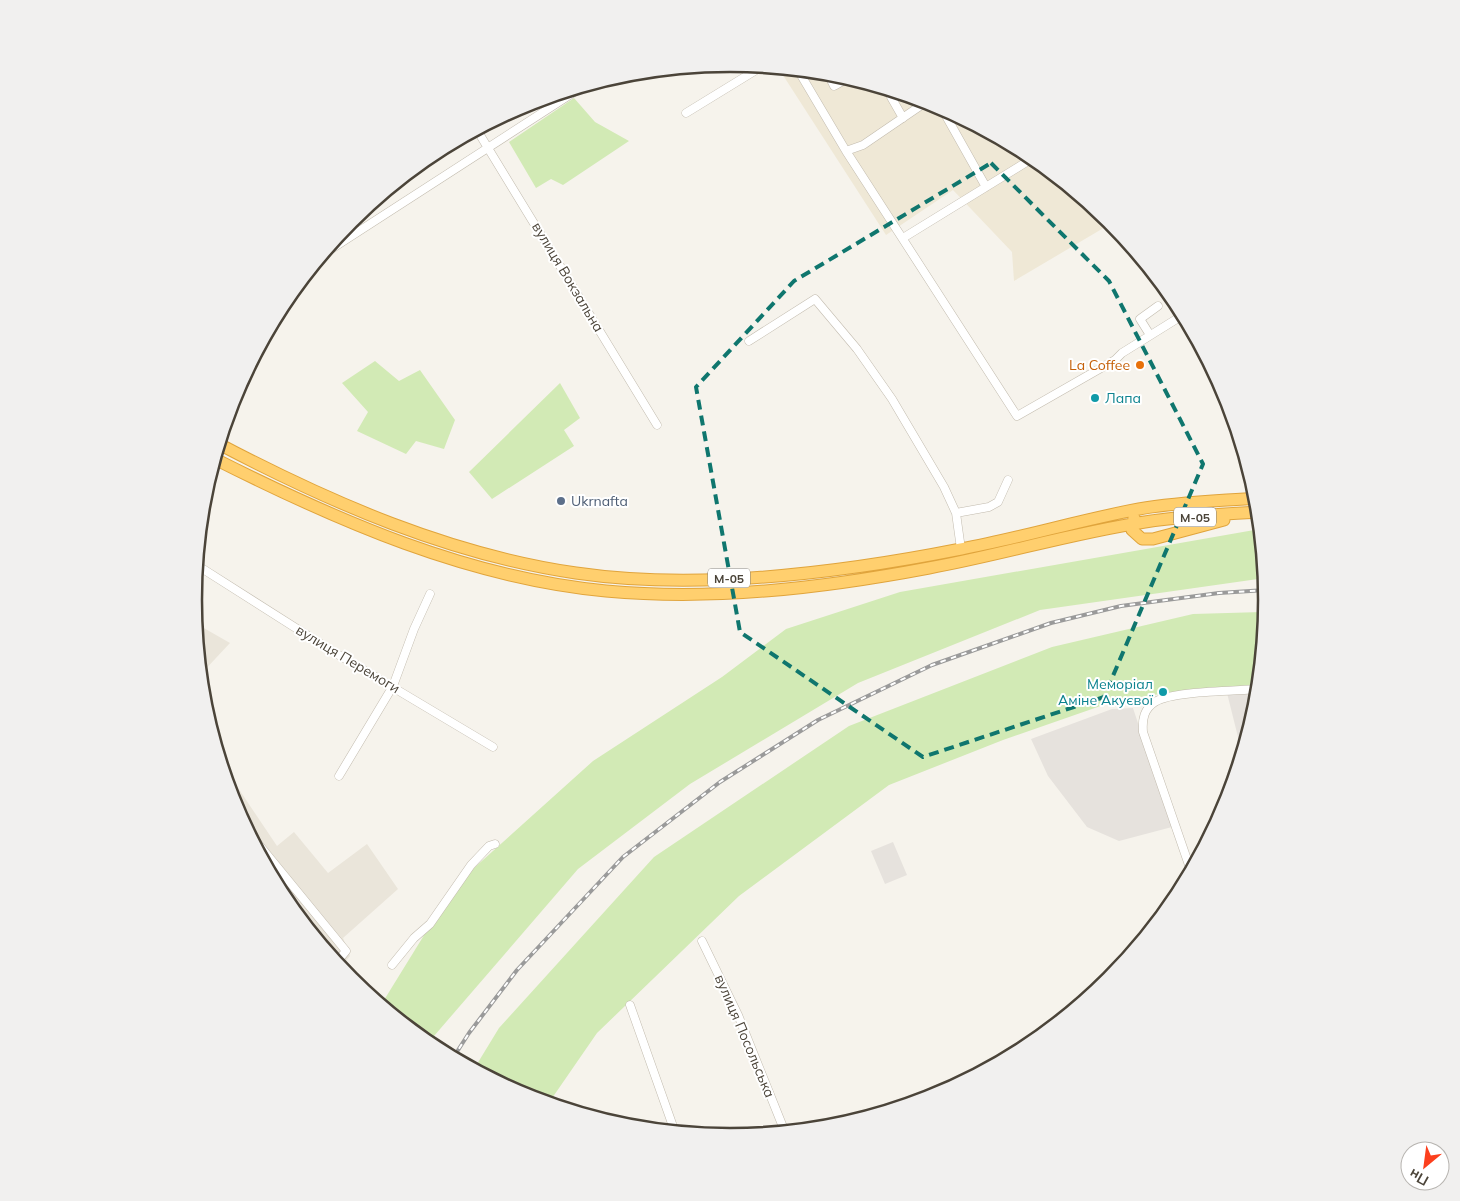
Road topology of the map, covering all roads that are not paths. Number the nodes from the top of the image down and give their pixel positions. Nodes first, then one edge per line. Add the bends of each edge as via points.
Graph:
1 (751, 73) edge
2 (803, 78) edge
3 (892, 98) edge
4 (560, 101) edge
5 (918, 108) edge
6 (686, 113) dead end
7 (903, 118) junction
8 (947, 120) edge
9 (481, 135) edge
10 (489, 146) junction
11 (846, 151) junction
12 (1025, 163) edge
13 (986, 187) junction
14 (904, 238) junction
15 (344, 241) edge
16 (1158, 306) dead end
17 (1176, 319) edge
18 (1150, 335) junction
19 (749, 341) dead end
20 (657, 425) dead end
21 (225, 447) edge
22 (221, 462) edge
23 (1008, 480) dead end
24 (1248, 499) edge
25 (1141, 509) junction
26 (956, 513) junction
27 (1250, 513) edge
28 (1250, 513) edge
29 (1131, 525) junction
30 (961, 549) junction
31 (203, 573) edge
32 (430, 594) dead end
33 (393, 686) junction
34 (1250, 690) edge
35 (494, 747) dead end
36 (340, 776) dead end
37 (495, 844) dead end
38 (270, 859) edge
39 (1188, 863) edge
40 (275, 865) joint
41 (702, 941) dead end
42 (341, 957) edge
43 (392, 965) dead end
44 (630, 1005) dead end
45 (673, 1125) edge
46 (782, 1125) edge

1 - 6 street
2 - 11 street
3 - 7 street
4 - 10 street
5 - 7 street
7 - 11 street
8 - 13 street
9 - 10 street, вулиця Вокзальна
10 - 15 street
10 - 20 street, вулиця Вокзальна
11 - 14 street
12 - 13 street
13 - 14 street
14 - 18 street via 1018,416 1115,360
16 - 18 street via 1140,319
17 - 18 street
19 - 26 street via 815,299 857,349 892,399
21 - 30 highway, М-05 via 296,483 381,519 486,554 576,573 651,580 717,579 824,571
22 - 29 highway, М-05 via 331,515 431,552 567,586 641,593 717,594 827,585 929,568
23 - 26 street via 998,502 989,507
24 - 25 highway, М-05
25 - 29 highway
25 - 30 highway, М-05
26 - 30 street
27 - 29 highway via 1153,539 1142,539
28 - 29 highway, М-05
31 - 33 street, вулиця Перемоги
32 - 33 street
33 - 35 street, вулиця Перемоги
33 - 36 street
34 - 39 street via 1165,697 1148,708 1143,717 1143,732
37 - 43 street via 471,865 430,924
38 - 40 street
40 - 42 street via 346,951
41 - 46 street, вулиця Посольська via 738,1015
44 - 45 street

